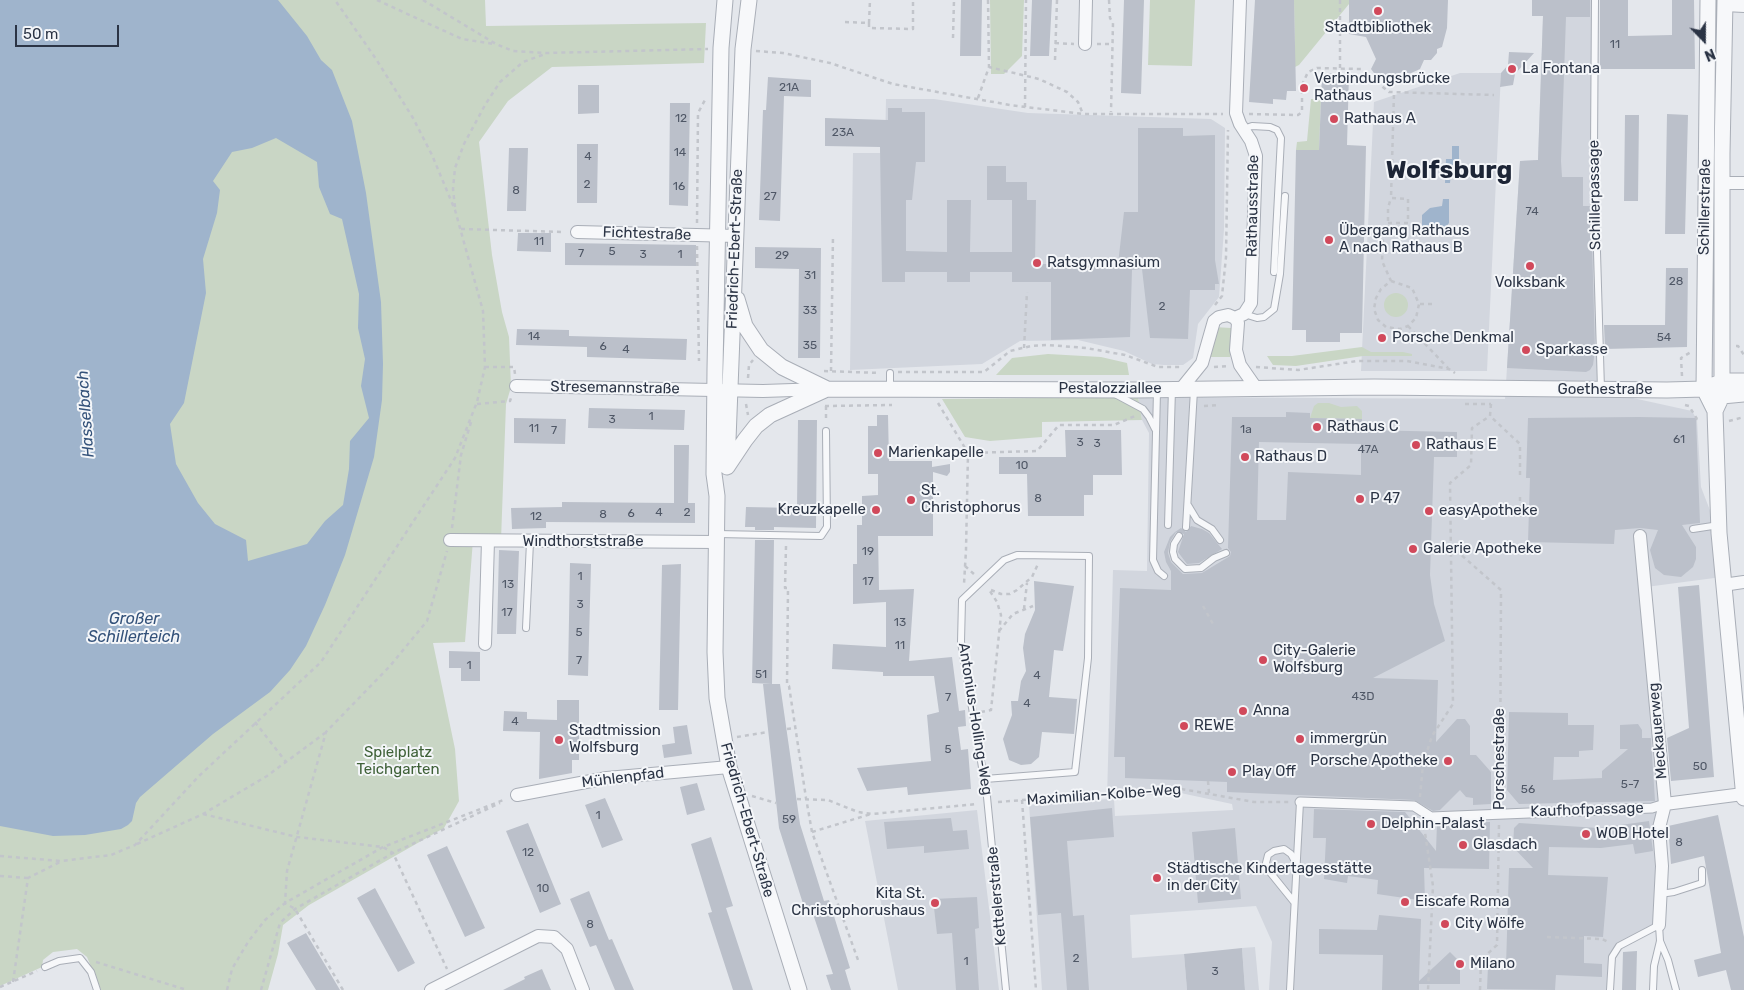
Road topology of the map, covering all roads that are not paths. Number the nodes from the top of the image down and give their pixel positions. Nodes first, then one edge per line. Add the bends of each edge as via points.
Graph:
1 (725, 0) edge
2 (749, 0) edge
3 (1086, 0) edge
4 (1240, 0) edge
5 (1595, 0) edge
6 (1708, 0) edge
7 (1725, 3) edge
8 (1744, 6) edge
9 (1085, 44) dead end
10 (1243, 129) junction
11 (1723, 183) junction
12 (1744, 184) edge
13 (1285, 196) dead end
14 (577, 232) road end
15 (718, 236) junction
16 (736, 236) junction
17 (1274, 272) dead end
18 (735, 293) junction
19 (1239, 316) junction
20 (890, 372) road end
21 (1744, 381) edge
22 (516, 386) road end
23 (826, 388) junction
24 (890, 388) junction
25 (1256, 388) junction
26 (1723, 388) junction
27 (1176, 389) junction
28 (1506, 389) joint
29 (1704, 389) junction
30 (722, 390) junction
31 (1108, 390) junction
32 (1601, 391) junction
33 (1744, 394) edge
34 (1715, 411) junction
35 (826, 430) road end
36 (1156, 433) junction
37 (727, 468) junction
38 (717, 496) junction
39 (1188, 505) junction
40 (1168, 525) dead end
41 (1719, 525) junction
42 (1186, 527) dead end
43 (1693, 529) dead end
44 (1179, 536) dead end
45 (1640, 536) dead end
46 (716, 538) junction
47 (450, 540) road end
48 (1220, 540) dead end
49 (488, 541) junction
50 (530, 542) junction
51 (1226, 554) dead end
52 (1164, 576) dead end
53 (1744, 582) edge
54 (1723, 585) junction
55 (526, 628) dead end
56 (486, 644) dead end
57 (729, 767) junction
58 (1743, 776) edge
59 (985, 779) junction
60 (1744, 794) edge
61 (517, 795) road end
62 (1744, 798) edge
63 (1300, 802) joint
64 (988, 803) joint
65 (1665, 804) junction
66 (1296, 863) junction
67 (1702, 870) dead end
68 (1660, 894) junction
69 (1294, 902) junction
70 (1659, 925) junction
71 (1660, 941) junction
72 (46, 967) road end
73 (97, 990) edge
74 (430, 990) edge
75 (583, 990) edge
76 (799, 990) edge
77 (1006, 990) edge
78 (1290, 990) edge
79 (1610, 990) edge
80 (1653, 990) edge
81 (1676, 990) edge

1 - 15 street, Friedrich-Ebert-Straße via 715,48
2 - 16 street, Friedrich-Ebert-Straße via 743,50
3 - 9 street
4 - 10 street, Rathausstraße via 1232,114
5 - 32 lane, Schillerpassage via 1594,149
6 - 29 street, Schillerstraße
7 - 8 street
7 - 11 street, Schillerstraße
10 - 17 lane via 1270,127 1277,130 1281,138
10 - 19 street, Rathausstraße via 1256,156 1251,303
11 - 12 street
11 - 26 street, Schillerstraße
13 - 19 lane via 1280,274 1274,309 1264,317
14 - 15 street, Fichtestraße
15 - 16 street, Fichtestraße
15 - 30 street, Friedrich-Ebert-Straße
16 - 18 street, Friedrich-Ebert-Straße
18 - 23 street via 745,326 761,350 782,367
18 - 30 street, Friedrich-Ebert-Straße
19 - 25 street, Rathausstraße via 1237,358 1244,374
19 - 27 street via 1228,315 1214,321 1202,363
20 - 24 lane
21 - 26 street, Goethestraße
22 - 30 street, Stresemannstraße
23 - 24 street, Pestalozziallee
23 - 30 street, Pestalozziallee
23 - 37 street via 770,415 756,426
24 - 31 street, Pestalozziallee
25 - 27 street, Pestalozziallee
25 - 28 street, Pestalozziallee
26 - 29 street, Goethestraße
26 - 33 street, Goethestraße
26 - 34 street, Schillerstraße
27 - 31 street, Pestalozziallee
27 - 36 lane
27 - 39 lane
27 - 40 lane
28 - 32 street, Goethestraße
29 - 32 street, Goethestraße
29 - 34 street, Schillerstraße
30 - 37 street, Friedrich-Ebert-Straße
30 - 38 street, Friedrich-Ebert-Straße via 714,474
31 - 36 lane via 1143,409
34 - 41 street, Schillerstraße
35 - 46 lane via 827,527 822,536
36 - 52 lane via 1153,560
37 - 38 street, Friedrich-Ebert-Straße
38 - 46 street, Friedrich-Ebert-Straße
39 - 42 lane
39 - 48 lane via 1197,520 1212,529
41 - 43 lane
41 - 54 street, Schillerstraße
44 - 51 lane via 1173,552 1185,569 1201,568
45 - 65 street, Meckauerweg
46 - 50 street, Windthorststraße
46 - 57 street, Friedrich-Ebert-Straße via 717,698
47 - 49 street, Windthorststraße
49 - 50 street, Windthorststraße
49 - 56 street
50 - 55 lane
53 - 54 street
54 - 58 street, Schillerstraße
57 - 61 street, Mühlenpfad via 607,778
57 - 76 street, Friedrich-Ebert-Straße
58 - 60 street, Schillerstraße
59 - 59 lane, Antonius-Holling-Weg via 1075,772 1088,658 1089,556 1017,555 1004,560 962,600 961,642
59 - 64 lane, Antonius-Holling-Weg
60 - 62 street, Schillerstraße
60 - 65 street, Kaufhofpassage
63 - 65 street, Kaufhofpassage via 1416,808 1431,817 1652,808
63 - 66 lane
64 - 77 lane, Kettelerstraße
65 - 68 street, Meckauerweg via 1659,828
66 - 69 lane
66 - 69 lane via 1284,849 1274,850 1266,863
67 - 68 lane via 1702,882
68 - 70 street, Meckauerweg
69 - 78 lane
70 - 71 lane
70 - 79 lane via 1619,946 1612,957
71 - 80 lane
71 - 81 lane
72 - 73 lane via 80,958 91,972
74 - 75 street via 538,936 554,937 567,949

